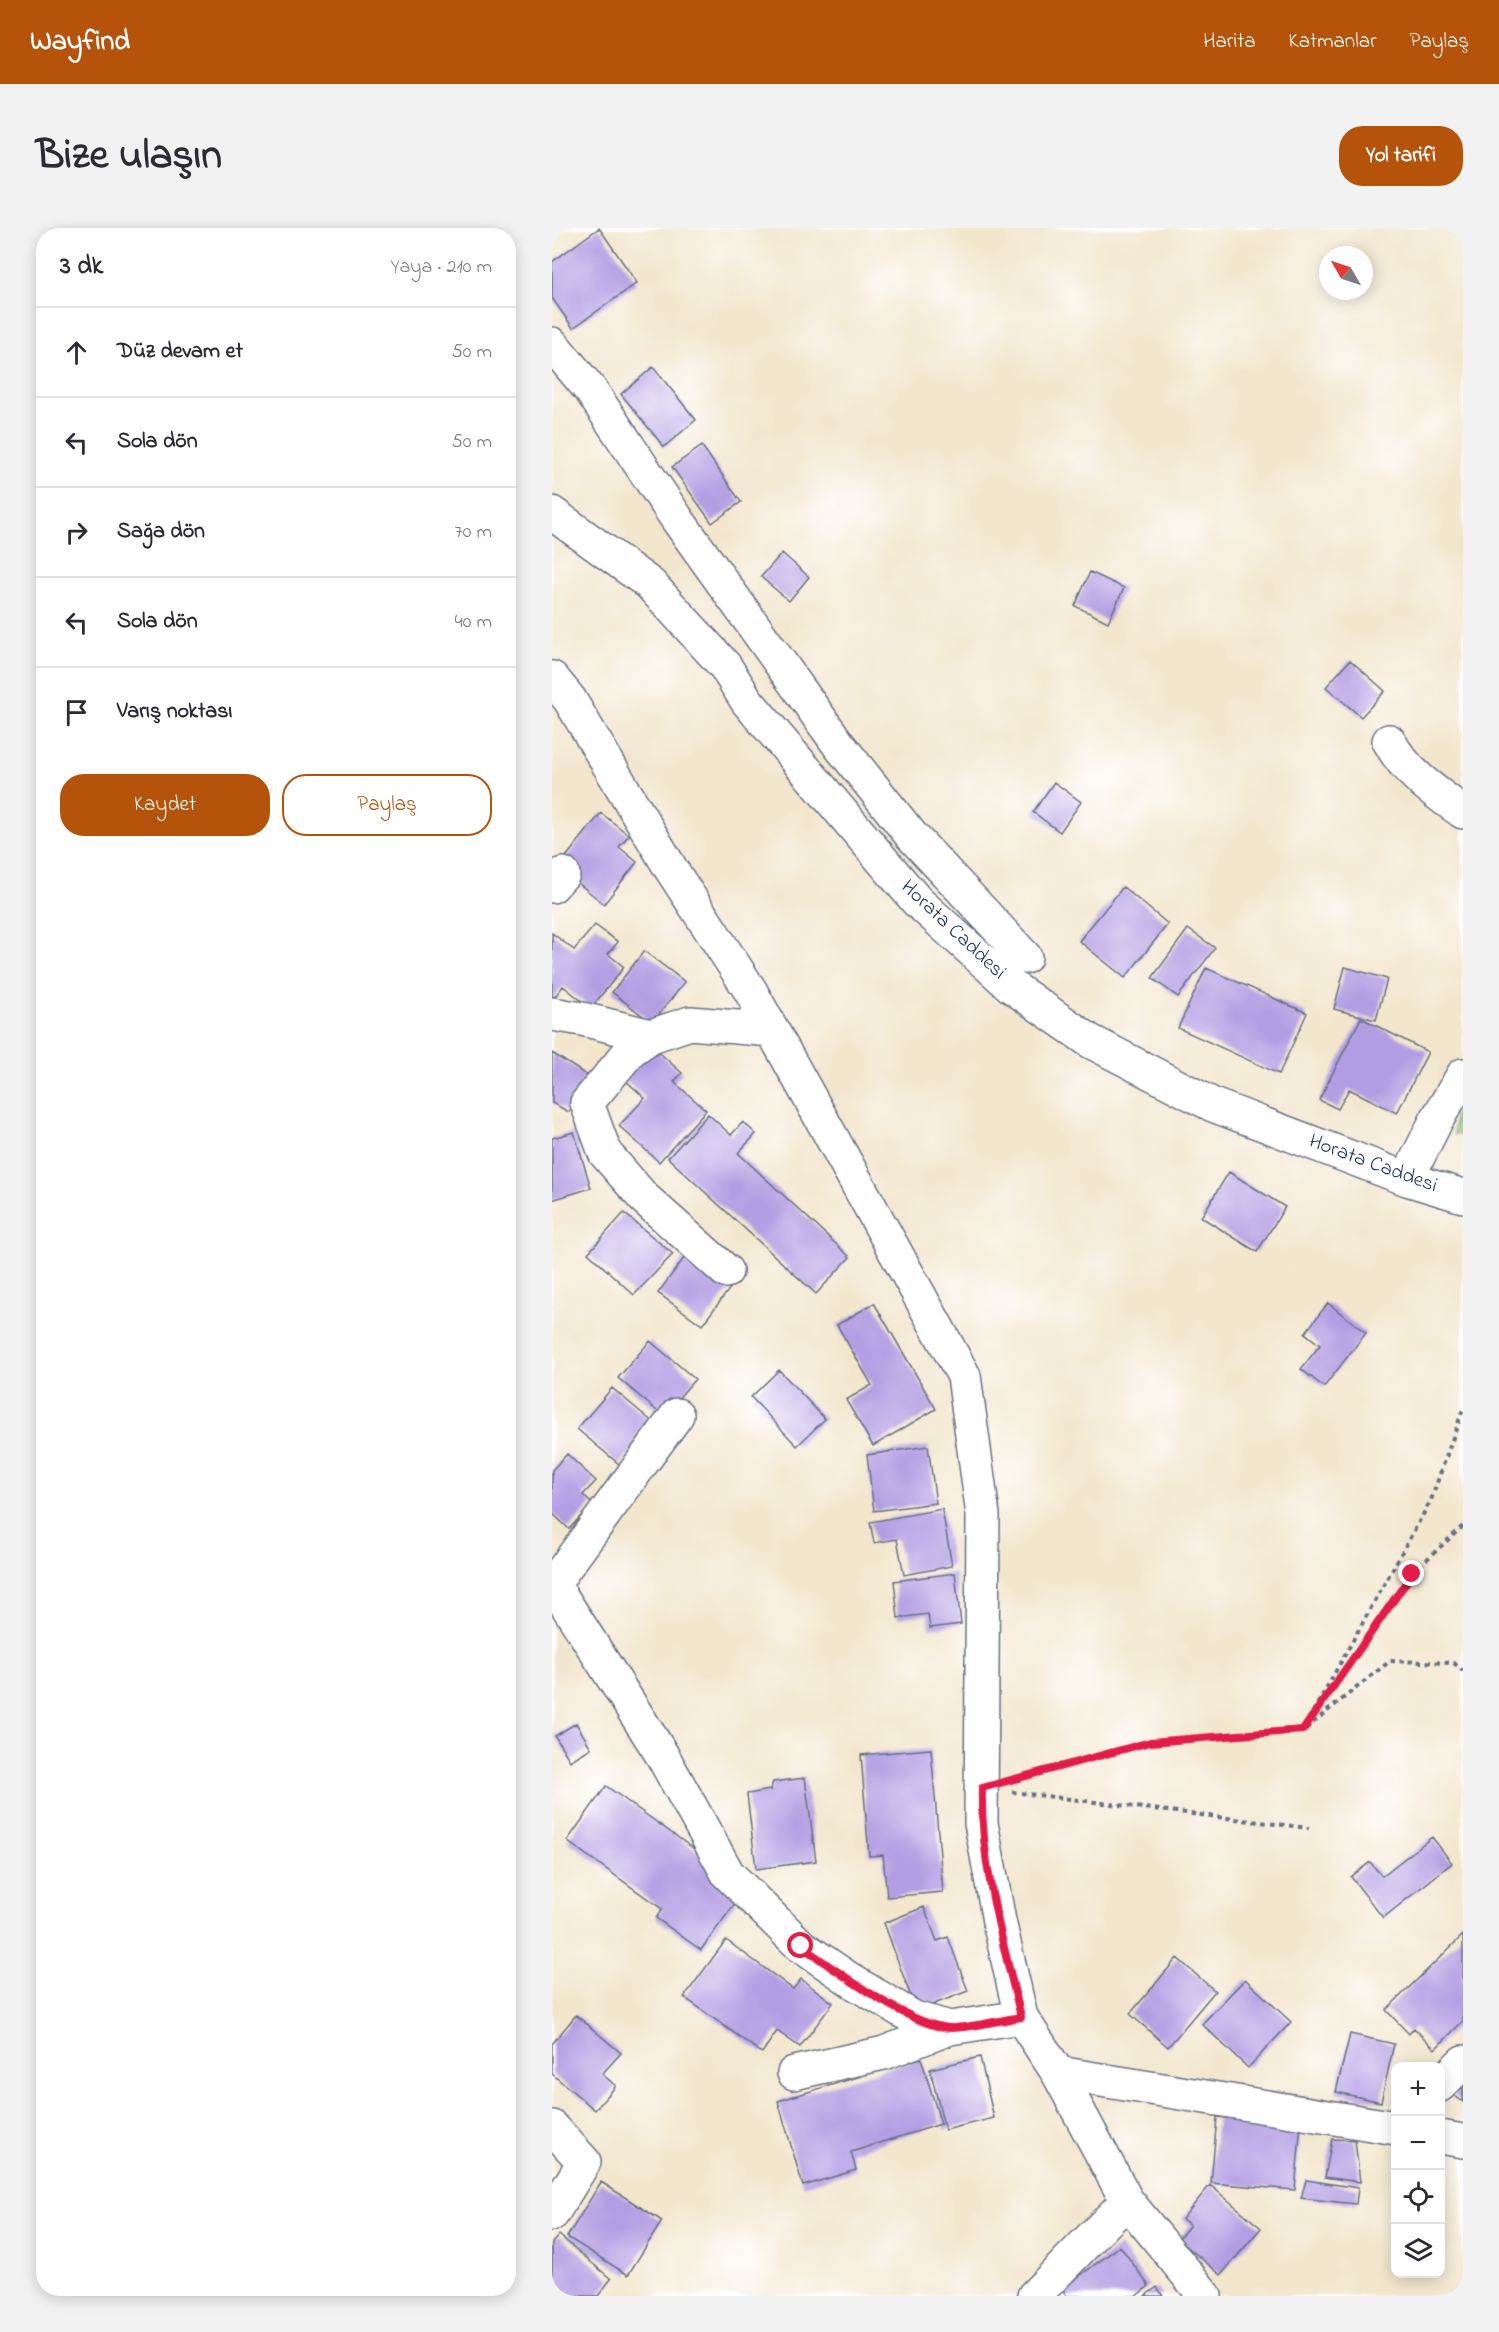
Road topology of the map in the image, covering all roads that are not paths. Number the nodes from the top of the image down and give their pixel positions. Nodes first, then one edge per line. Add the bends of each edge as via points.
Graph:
1 (552, 344) edge
2 (552, 513) edge
3 (552, 678) edge
4 (1389, 741) dead end
5 (1463, 812) edge
6 (1025, 957) dead end
7 (552, 1014) edge
8 (772, 1030) junction
9 (651, 1036) junction
10 (1463, 1075) edge
11 (1407, 1179) junction
12 (1463, 1196) edge
13 (726, 1271) dead end
14 (677, 1415) dead end
15 (553, 1583) edge
16 (1021, 2017) junction
17 (951, 2028) junction
18 (1463, 2062) edge
19 (794, 2073) dead end
20 (1058, 2073) junction
21 (1445, 2080) edge
22 (552, 2127) edge
23 (1391, 2127) edge
24 (1445, 2138) edge
25 (1463, 2141) edge
26 (1126, 2201) junction
27 (552, 2214) edge
28 (1034, 2296) edge
29 (1205, 2296) edge

1 - 6 street via 592,392 677,519 839,745 911,834
2 - 11 street, Horata Caddesi via 650,584 725,666 747,701 917,902 1011,986 1090,1041 1214,1106
3 - 8 street via 570,699
4 - 5 street via 1424,783
7 - 9 street
8 - 9 street via 690,1023
8 - 16 street via 964,1376 983,1515 981,1823
9 - 13 street via 631,1050 587,1103 605,1153 644,1198
10 - 11 street
11 - 12 street, Horata Caddesi
14 - 15 street
15 - 17 street via 662,1755 728,1874 801,1946 914,2018
16 - 17 street
16 - 20 street
17 - 19 street via 884,2053
18 - 21 street
20 - 23 street
20 - 26 street
22 - 27 street via 584,2162
24 - 25 street
26 - 28 street
26 - 29 street

